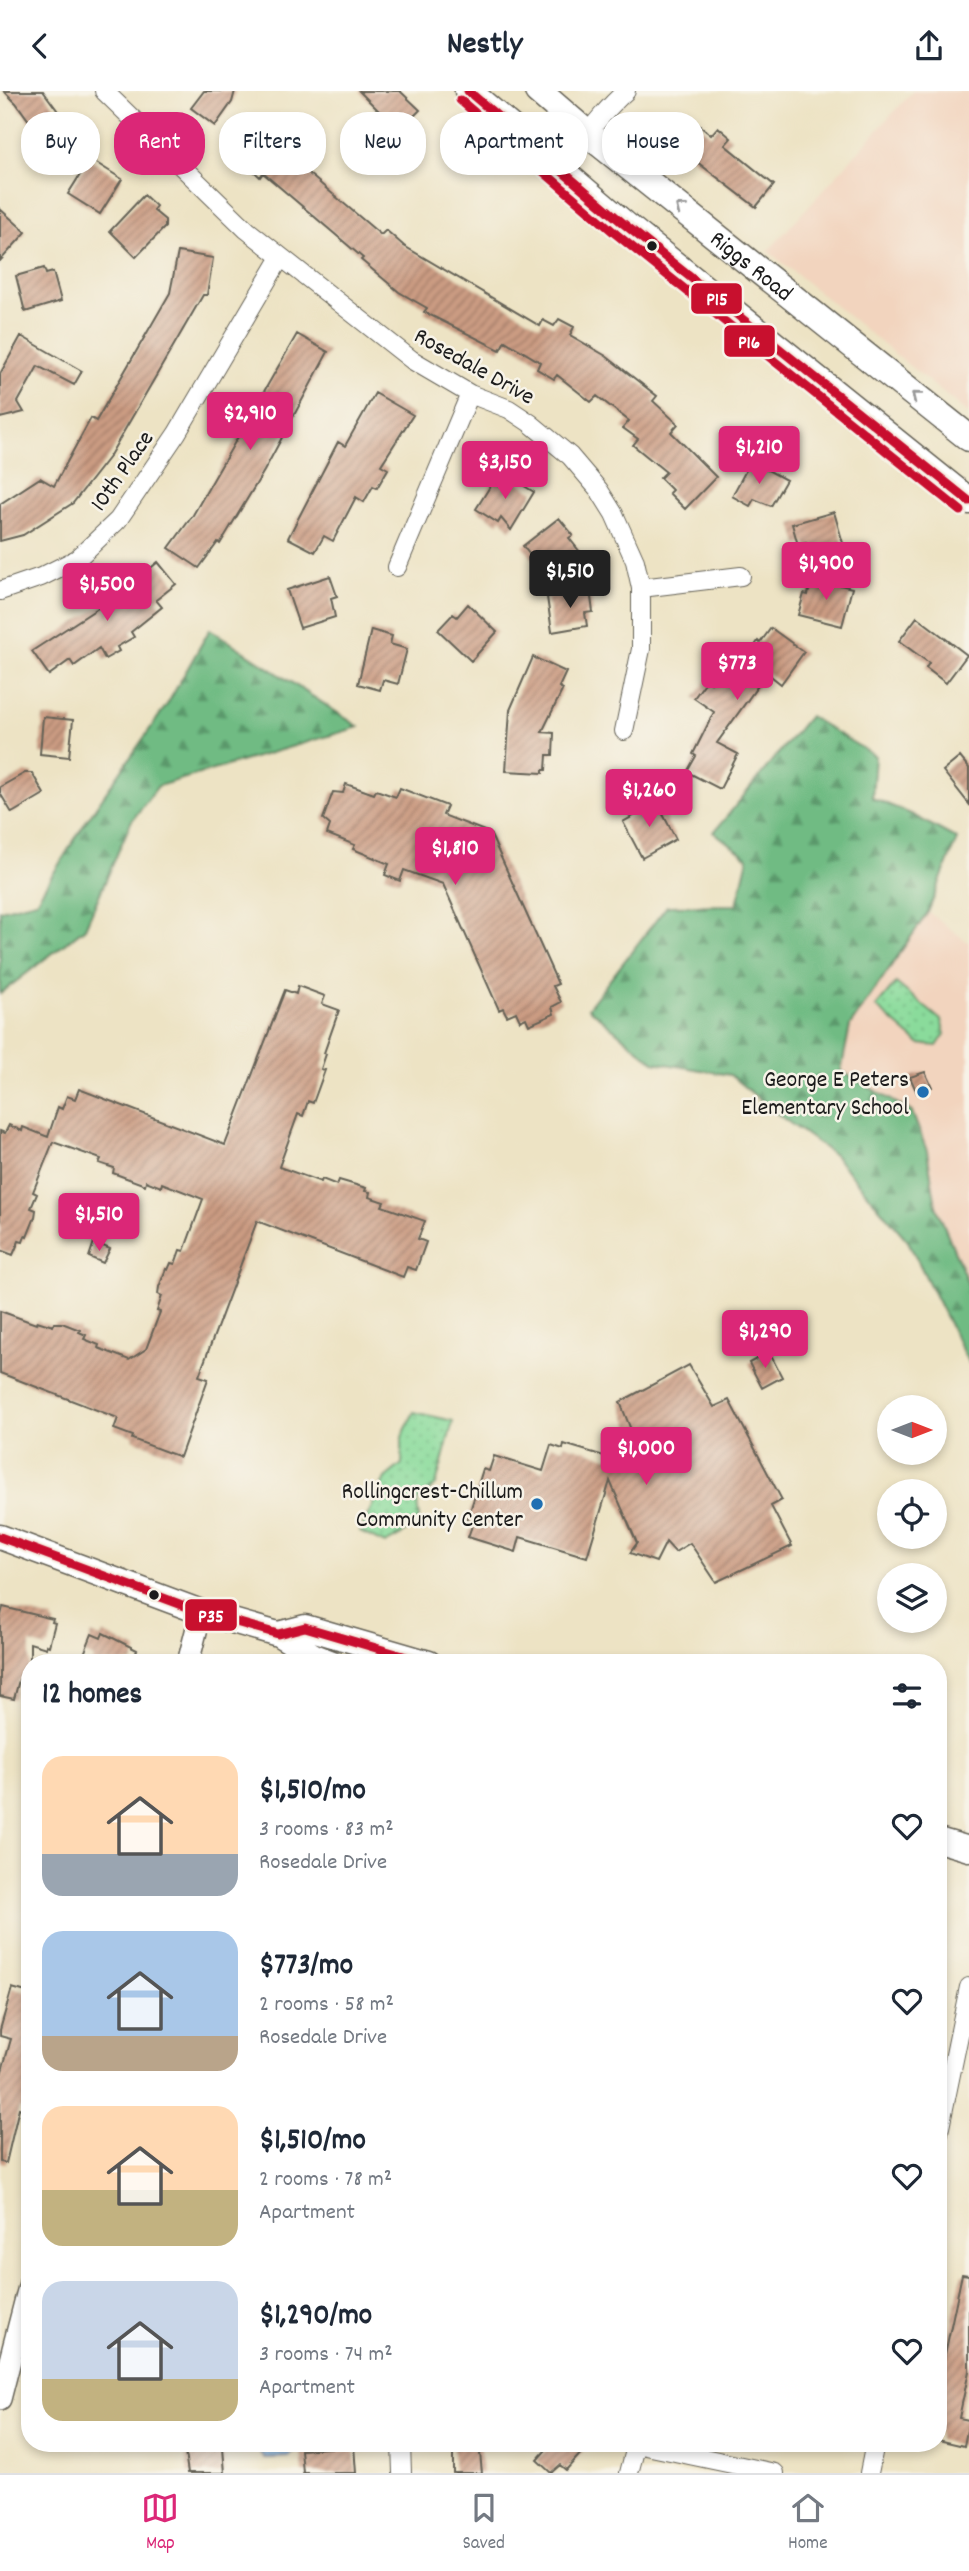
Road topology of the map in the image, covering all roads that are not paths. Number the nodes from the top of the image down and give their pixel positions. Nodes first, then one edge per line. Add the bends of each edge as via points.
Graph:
1 (468, 91) edge
2 (538, 91) edge
3 (626, 91) edge
4 (111, 93) edge
5 (492, 112) edge
6 (589, 135) junction
7 (566, 175) edge
8 (281, 257) junction
9 (470, 394) junction
10 (969, 438) edge
11 (969, 501) edge
12 (397, 567) dead end
13 (741, 576) dead end
14 (642, 588) junction
15 (0, 591) edge
16 (624, 731) dead end
17 (0, 1537) edge
18 (201, 1612) junction
19 (278, 1634) junction
20 (190, 1654) edge
21 (312, 1654) edge
22 (398, 1654) edge
23 (947, 1843) edge
24 (969, 1849) edge
25 (969, 1987) edge
26 (947, 2093) edge
27 (21, 2318) edge
28 (0, 2399) edge
29 (401, 2452) edge
30 (635, 2452) edge
31 (678, 2452) edge
32 (873, 2452) edge
33 (402, 2473) edge
34 (629, 2473) edge
35 (775, 2473) edge
36 (869, 2473) edge

1 - 5 main road, Riggs Road
2 - 6 main road, Riggs Road
3 - 6 street via 606,109
4 - 8 street, Rosedale Drive via 238,222
10 -> 6 main road, Riggs Road
7 - 11 main road, Riggs Road
8 - 9 street, Rosedale Drive via 389,344
8 - 15 street, 10th Place via 177,432 118,520 77,559
9 - 12 street
9 - 14 street, Rosedale Drive via 530,423 586,474 614,514
13 - 14 street
14 - 16 street, Rosedale Drive via 641,649
17 - 18 main road
18 - 19 main road
18 - 20 street
19 - 21 main road
19 - 22 main road via 305,1627
23 - 24 main road
25 - 26 street
27 - 28 street
29 - 33 street
30 - 34 street
31 - 35 street
32 - 36 street

